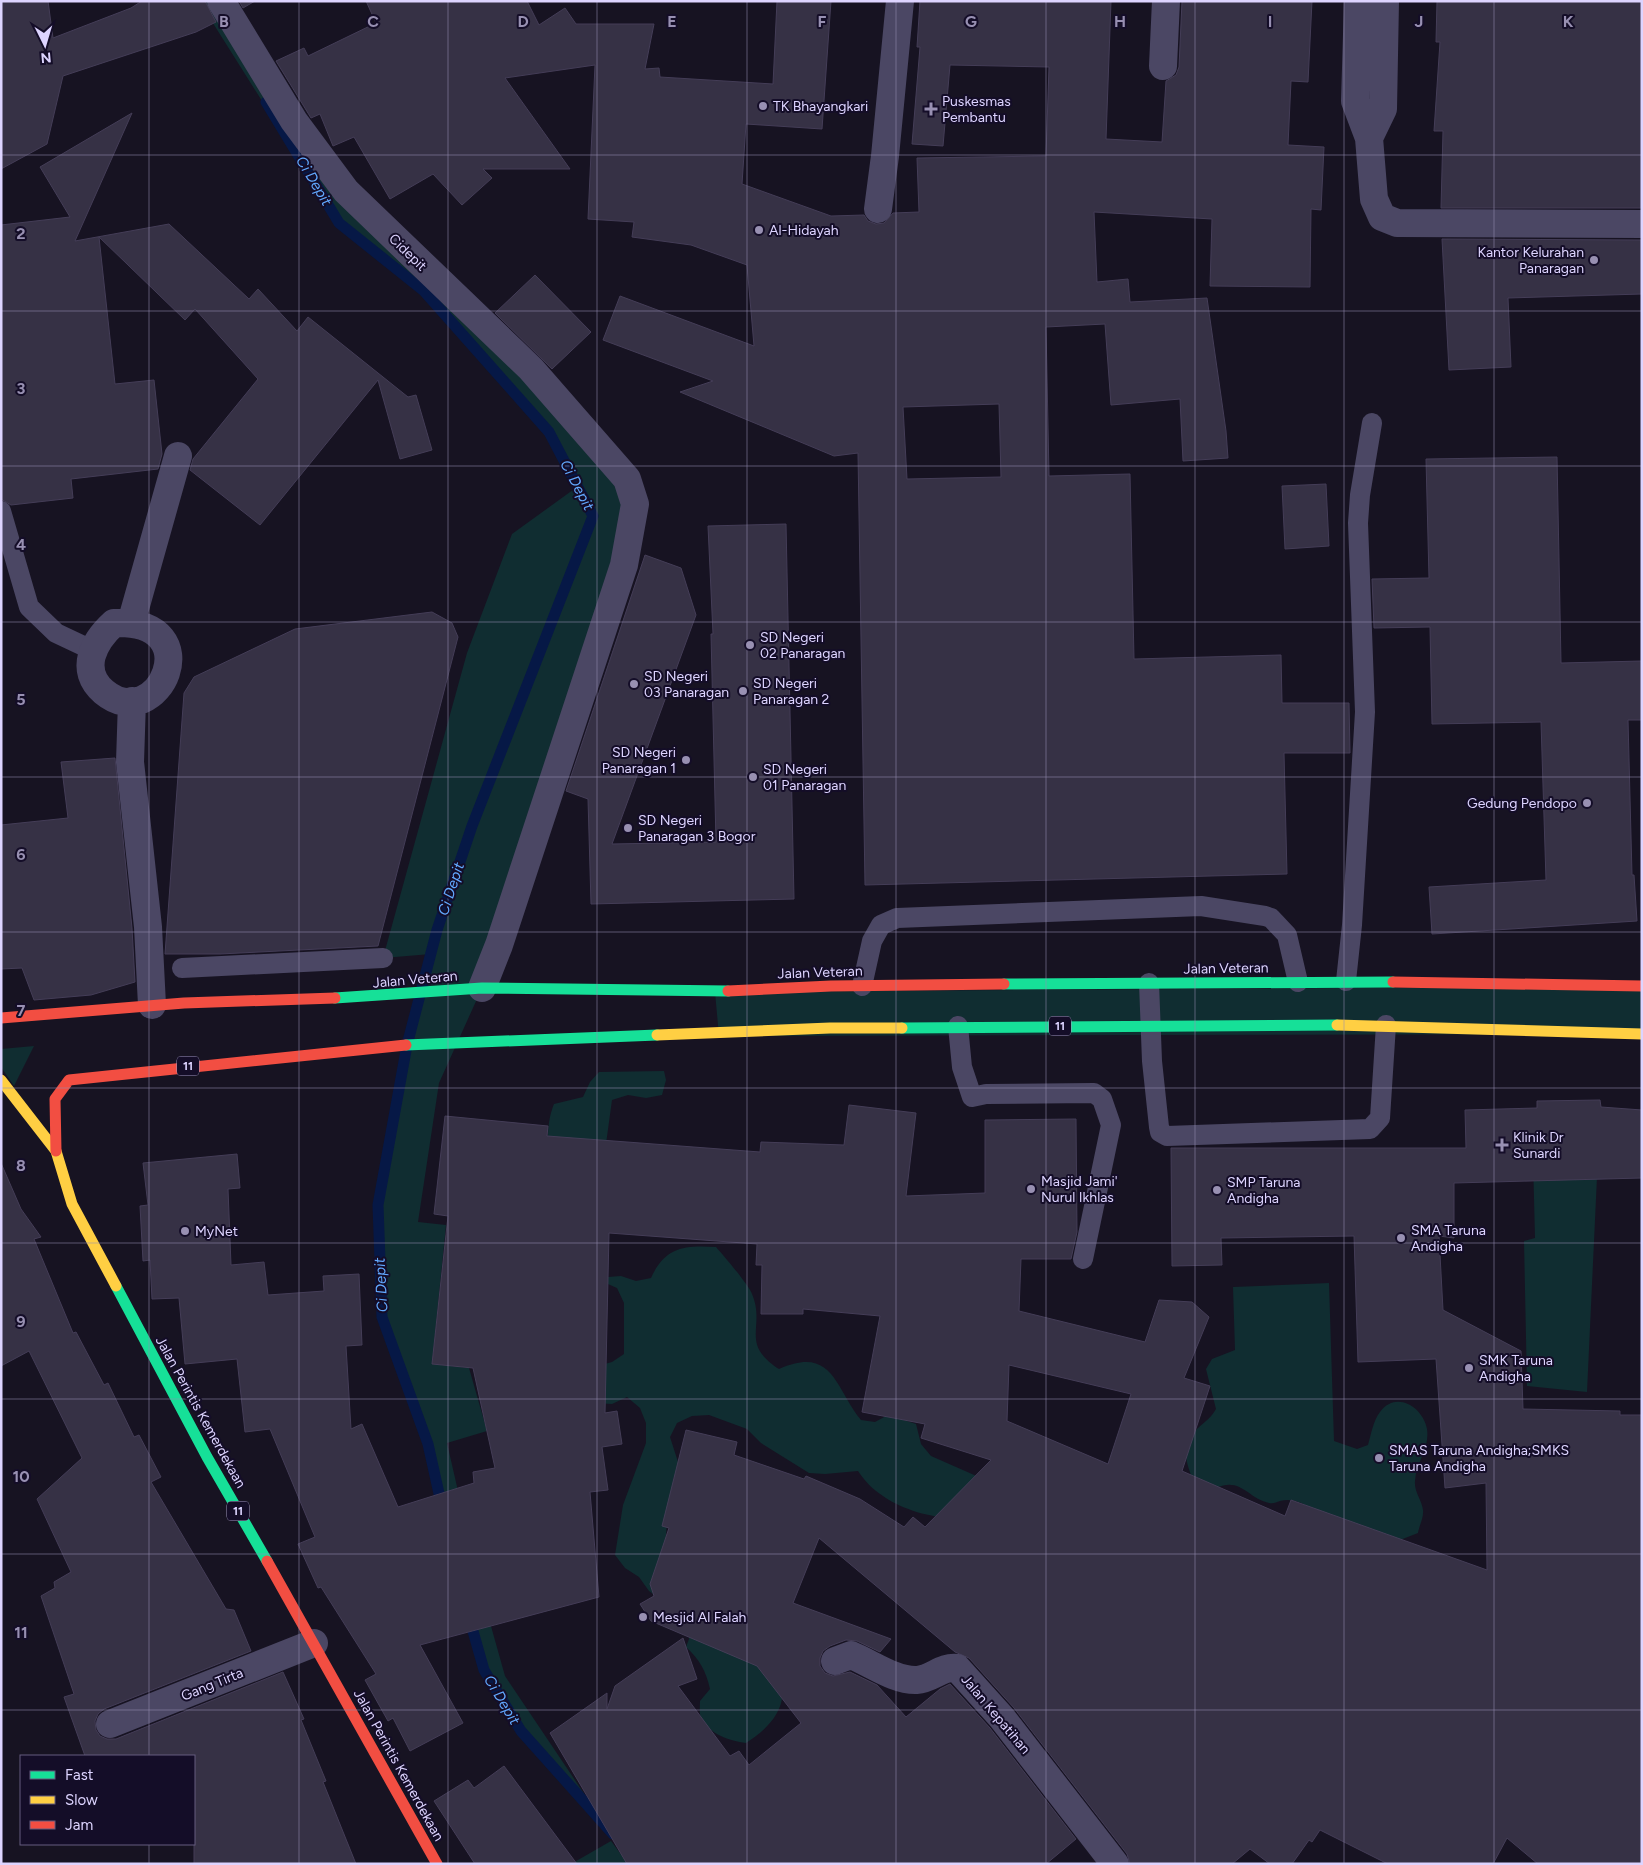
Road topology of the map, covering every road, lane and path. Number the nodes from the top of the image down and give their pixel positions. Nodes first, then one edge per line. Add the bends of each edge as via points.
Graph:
1 (221, 1) edge
2 (900, 1) edge
3 (1166, 1) edge
4 (1358, 1) edge
5 (1385, 1) edge
6 (1163, 66) dead end
7 (1369, 138) junction
8 (878, 209) dead end
9 (1642, 224) edge
10 (1372, 423) dead end
11 (178, 456) dead end
12 (1, 512) edge
13 (131, 623) junction
14 (92, 650) junction
15 (132, 701) junction
16 (383, 958) dead end
17 (182, 968) dead end
18 (1346, 981) junction
19 (1298, 982) junction
20 (1149, 983) junction
21 (862, 986) junction
22 (1642, 986) edge
23 (482, 988) junction
24 (152, 1005) junction
25 (1, 1018) edge
26 (1150, 1025) junction
27 (1386, 1025) junction
28 (958, 1026) junction
29 (1642, 1034) edge
30 (1, 1080) edge
31 (56, 1150) junction
32 (1083, 1259) dead end
33 (314, 1643) junction
34 (835, 1661) dead end
35 (110, 1724) dead end
36 (437, 1864) edge
37 (1115, 1864) edge

1 - 23 street, Cidepit via 294,121 346,191 531,369 627,479 635,504 624,565
2 - 8 street
3 - 6 street
4 - 7 street via 1354,89 1359,114
5 - 7 street via 1383,109
7 - 9 street via 1374,200 1382,217 1397,223
10 - 18 lane via 1358,524 1365,712
11 - 13 street
12 - 14 lane via 29,607 56,633
13 - 14 street via 114,624 102,634
13 - 15 street via 156,633 166,647 169,662 166,677 158,689 144,699
14 - 15 street via 91,670 103,692 115,699
15 - 24 street via 130,762 148,927
16 - 17 lane
18 - 19 main road, Jalan Veteran
18 - 22 main road, Jalan Veteran
19 - 20 main road, Jalan Veteran
19 - 21 lane via 1287,935 1271,918 1201,906 898,918 881,925 872,941
20 - 21 main road, Jalan Veteran
20 - 26 lane
21 - 23 main road, Jalan Veteran via 715,992
23 - 24 main road, Jalan Veteran via 376,997
24 - 25 main road, Jalan Veteran
26 - 27 main road, 11
26 - 27 lane via 1159,1128 1167,1136 1370,1129 1380,1118
26 - 28 main road, 11
27 - 29 main road, 11
28 - 31 main road, 11 via 382,1046 69,1080 55,1099
28 - 32 lane via 962,1067 972,1097 986,1094 1094,1093 1102,1099 1111,1125
30 - 31 main road, Jalan Perintis Kemerdekaan / 11
31 - 33 main road, Jalan Perintis Kemerdekaan / 11 via 72,1204 207,1457
33 - 35 street, Gang Tirta
33 - 36 main road, Jalan Perintis Kemerdekaan / 11
34 - 37 street, Jalan Kepatihan via 851,1656 893,1675 914,1680 946,1668 957,1668 1002,1718

